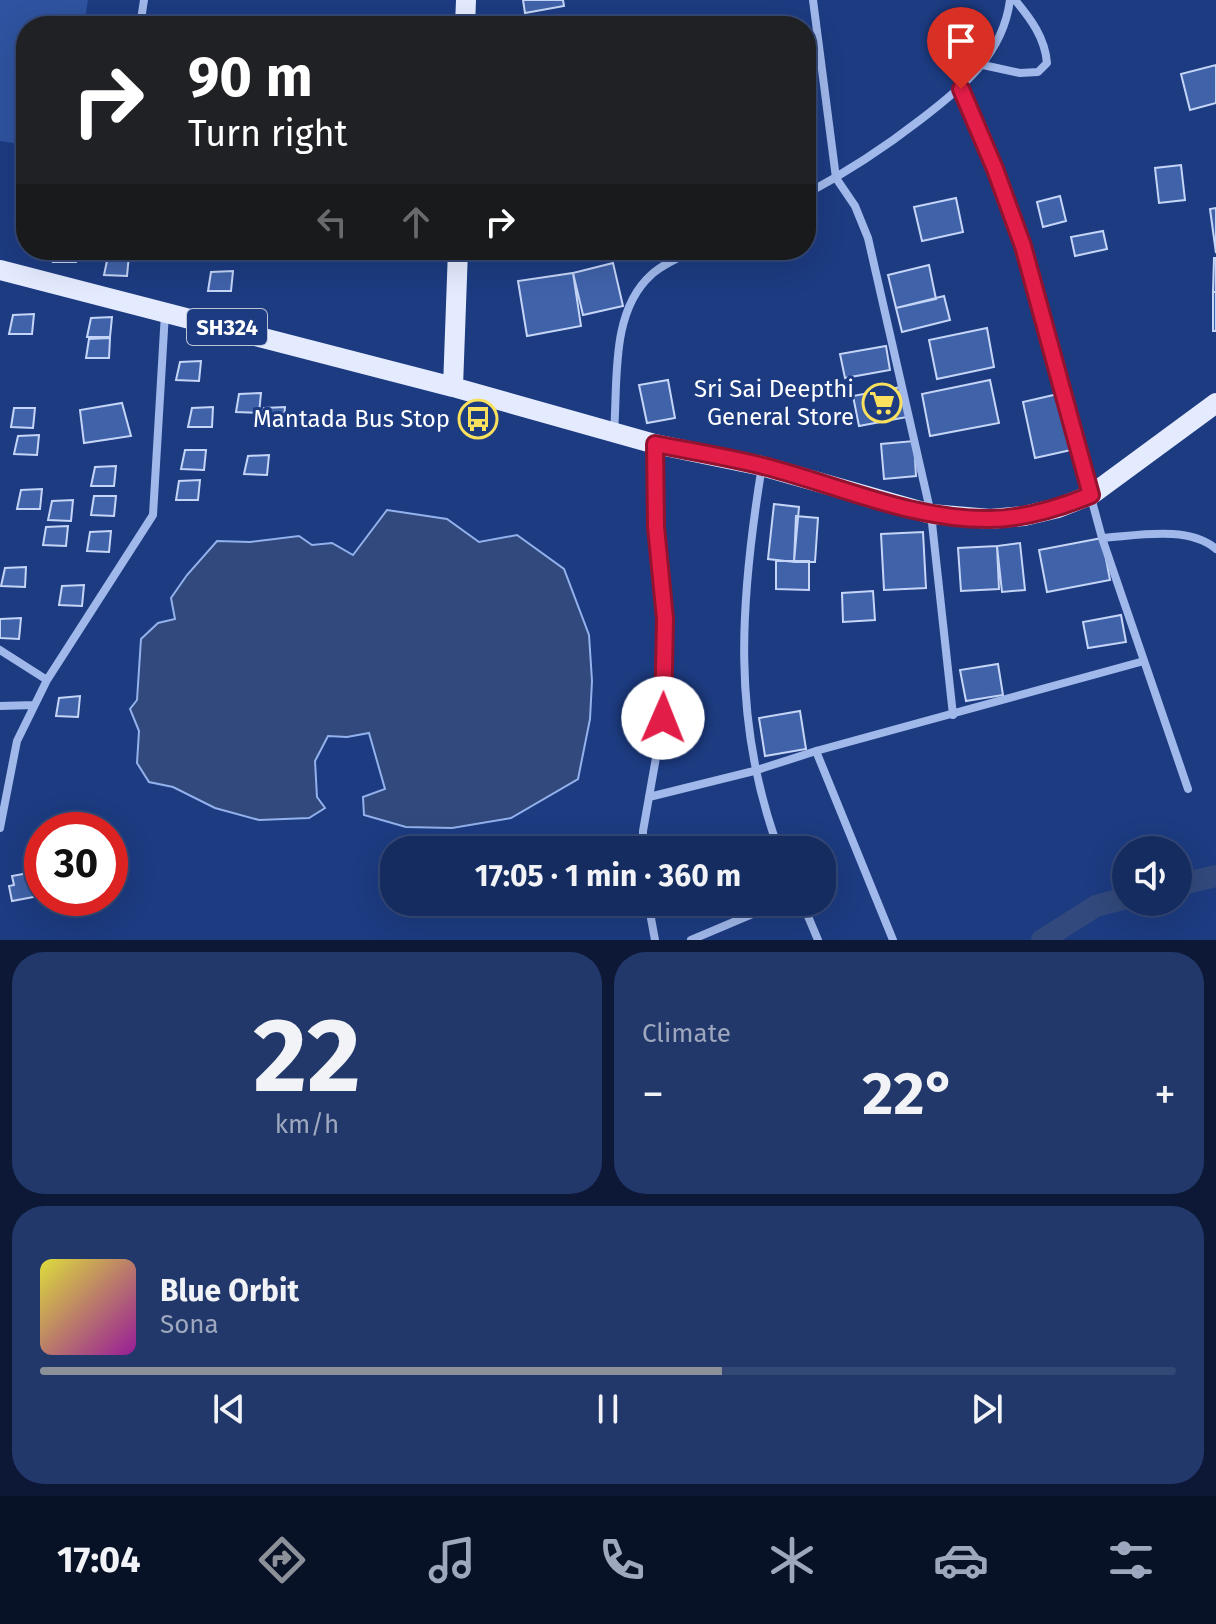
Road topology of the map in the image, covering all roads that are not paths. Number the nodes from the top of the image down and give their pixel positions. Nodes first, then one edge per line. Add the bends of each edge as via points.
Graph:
1 (1013, 0) edge
2 (816, 23) edge
3 (983, 65) junction
4 (961, 89) junction
5 (836, 178) junction
6 (816, 189) edge
7 (458, 260) edge
8 (677, 260) edge
9 (0, 270) edge
10 (165, 312) junction
11 (453, 387) junction
12 (1216, 403) edge
13 (614, 432) junction
14 (655, 444) junction
15 (762, 466) junction
16 (1091, 495) junction
17 (931, 514) junction
18 (1102, 538) junction
19 (1216, 549) edge
20 (0, 650) edge
21 (1144, 661) junction
22 (47, 680) junction
23 (34, 705) junction
24 (0, 706) edge
25 (953, 715) junction
26 (816, 751) junction
27 (754, 771) junction
28 (1188, 789) dead end
29 (649, 797) junction
30 (0, 828) edge
31 (643, 836) edge
32 (774, 836) edge
33 (651, 916) edge
34 (748, 916) edge
35 (808, 916) edge
36 (655, 940) edge
37 (691, 940) edge
38 (818, 940) edge
39 (893, 940) edge

1 - 3 street
1 - 3 street via 1034,22 1047,63 1038,72 1020,73
2 - 5 street
3 - 4 street
4 - 5 street via 874,156
4 - 16 street via 1023,246
5 - 6 street
5 - 17 street via 868,238
7 - 11 main road
8 - 13 street via 651,275 625,316
9 - 10 main road, SH324
10 - 11 main road, SH324
10 - 22 street via 153,515
11 - 13 main road, SH324
12 - 16 main road, SH324
13 - 14 main road, SH324
14 - 15 main road, SH324
14 - 29 street via 665,619 663,718
15 - 17 main road, SH324
15 - 27 street via 748,565 744,651
16 - 17 main road, SH324 via 1024,516
16 - 18 street
17 - 25 street
18 - 19 street via 1177,536 1208,542
18 - 21 street
20 - 22 street
21 - 25 street
21 - 28 street
22 - 23 street
23 - 24 street
23 - 30 street via 17,741
25 - 26 street
26 - 27 street
26 - 39 street
27 - 29 street
27 - 32 street
29 - 31 street
33 - 36 street
34 - 37 street
35 - 38 street

